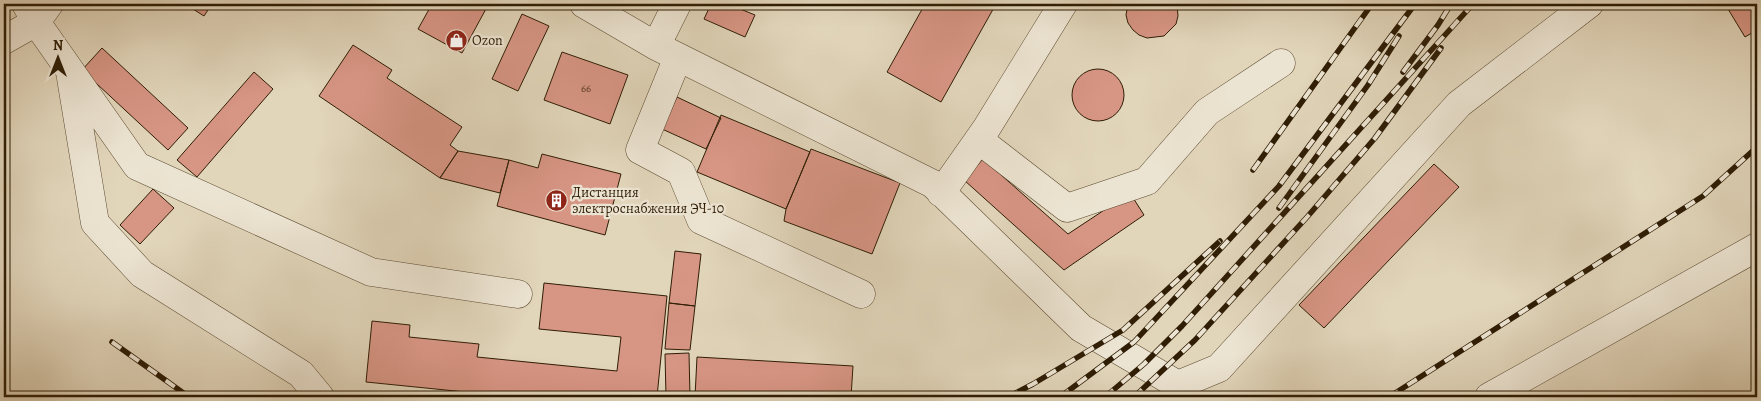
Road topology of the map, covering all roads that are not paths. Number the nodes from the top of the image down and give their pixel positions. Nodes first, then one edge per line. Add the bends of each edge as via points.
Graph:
1 (584, 4) edge
2 (677, 4) edge
3 (1063, 4) edge
4 (1589, 4) edge
5 (37, 10) edge
6 (4, 40) edge
7 (667, 52) junction
8 (1281, 63) dead end
9 (70, 70) junction
10 (979, 140) junction
11 (941, 193) junction
12 (1757, 247) edge
13 (518, 294) dead end
14 (860, 294) dead end
15 (320, 397) edge
16 (1489, 397) edge

1 - 7 street
2 - 7 street
3 - 10 street
4 - 11 street via 1459,104 1219,368 1178,385 1081,328
5 - 6 street
5 - 9 street
7 - 11 street via 932,184
7 - 14 street via 640,150 681,172 701,220
8 - 10 street via 1207,112 1147,181 1067,208
9 - 13 street via 137,166 372,272
9 - 15 street via 95,223 142,274 301,374
10 - 11 street
12 - 16 street

